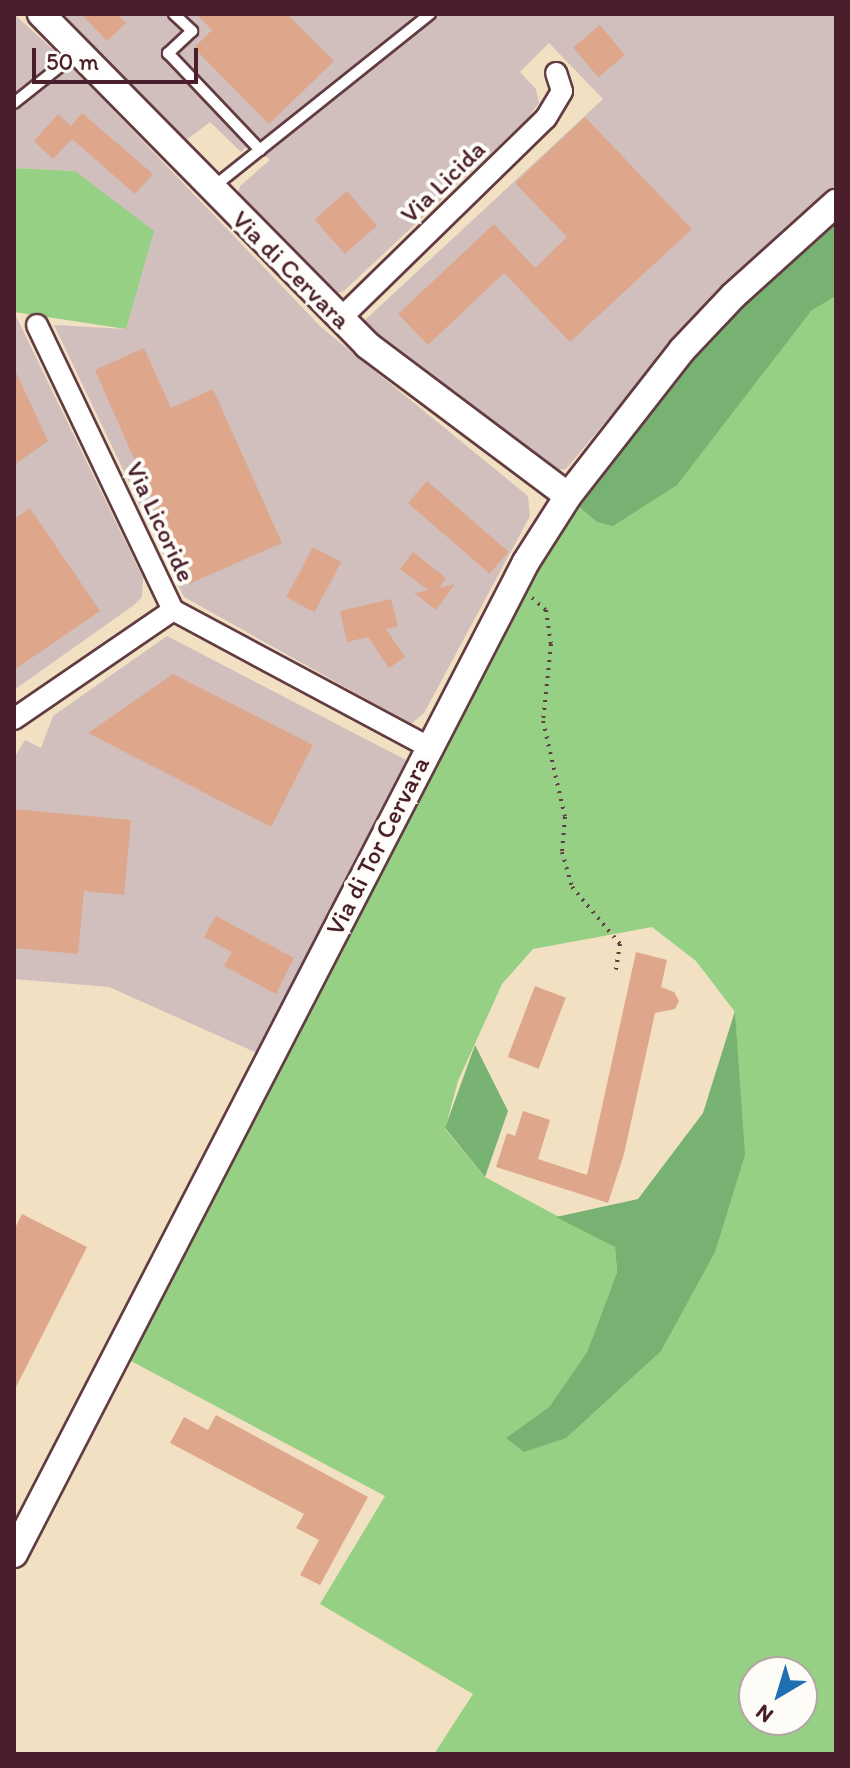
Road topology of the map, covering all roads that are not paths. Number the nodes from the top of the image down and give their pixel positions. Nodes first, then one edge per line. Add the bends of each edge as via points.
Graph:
1 (41, 14) edge
2 (174, 14) edge
3 (430, 14) edge
4 (78, 52) junction
5 (556, 73) dead end
6 (14, 103) edge
7 (260, 150) junction
8 (211, 190) junction
9 (836, 203) edge
10 (339, 320) junction
11 (37, 325) dead end
12 (568, 496) junction
13 (173, 610) junction
14 (14, 719) edge
15 (429, 747) junction
16 (14, 1554) edge

1 - 4 street, Via di Cervara
2 - 7 lane via 192,31 168,53
3 - 7 lane
4 - 6 lane
4 - 8 street, Via di Cervara
5 - 10 street, Via Licida via 562,91 546,118
7 - 8 lane
8 - 10 street, Via di Cervara
9 - 12 street, Via di Tor Cervara via 701,330
10 - 12 street, Via di Cervara via 399,372
11 - 13 street, Via Licoride
12 - 15 street, Via di Tor Cervara via 512,588
13 - 14 street
13 - 15 street, Via Licoride
15 - 16 street, Via di Tor Cervara

